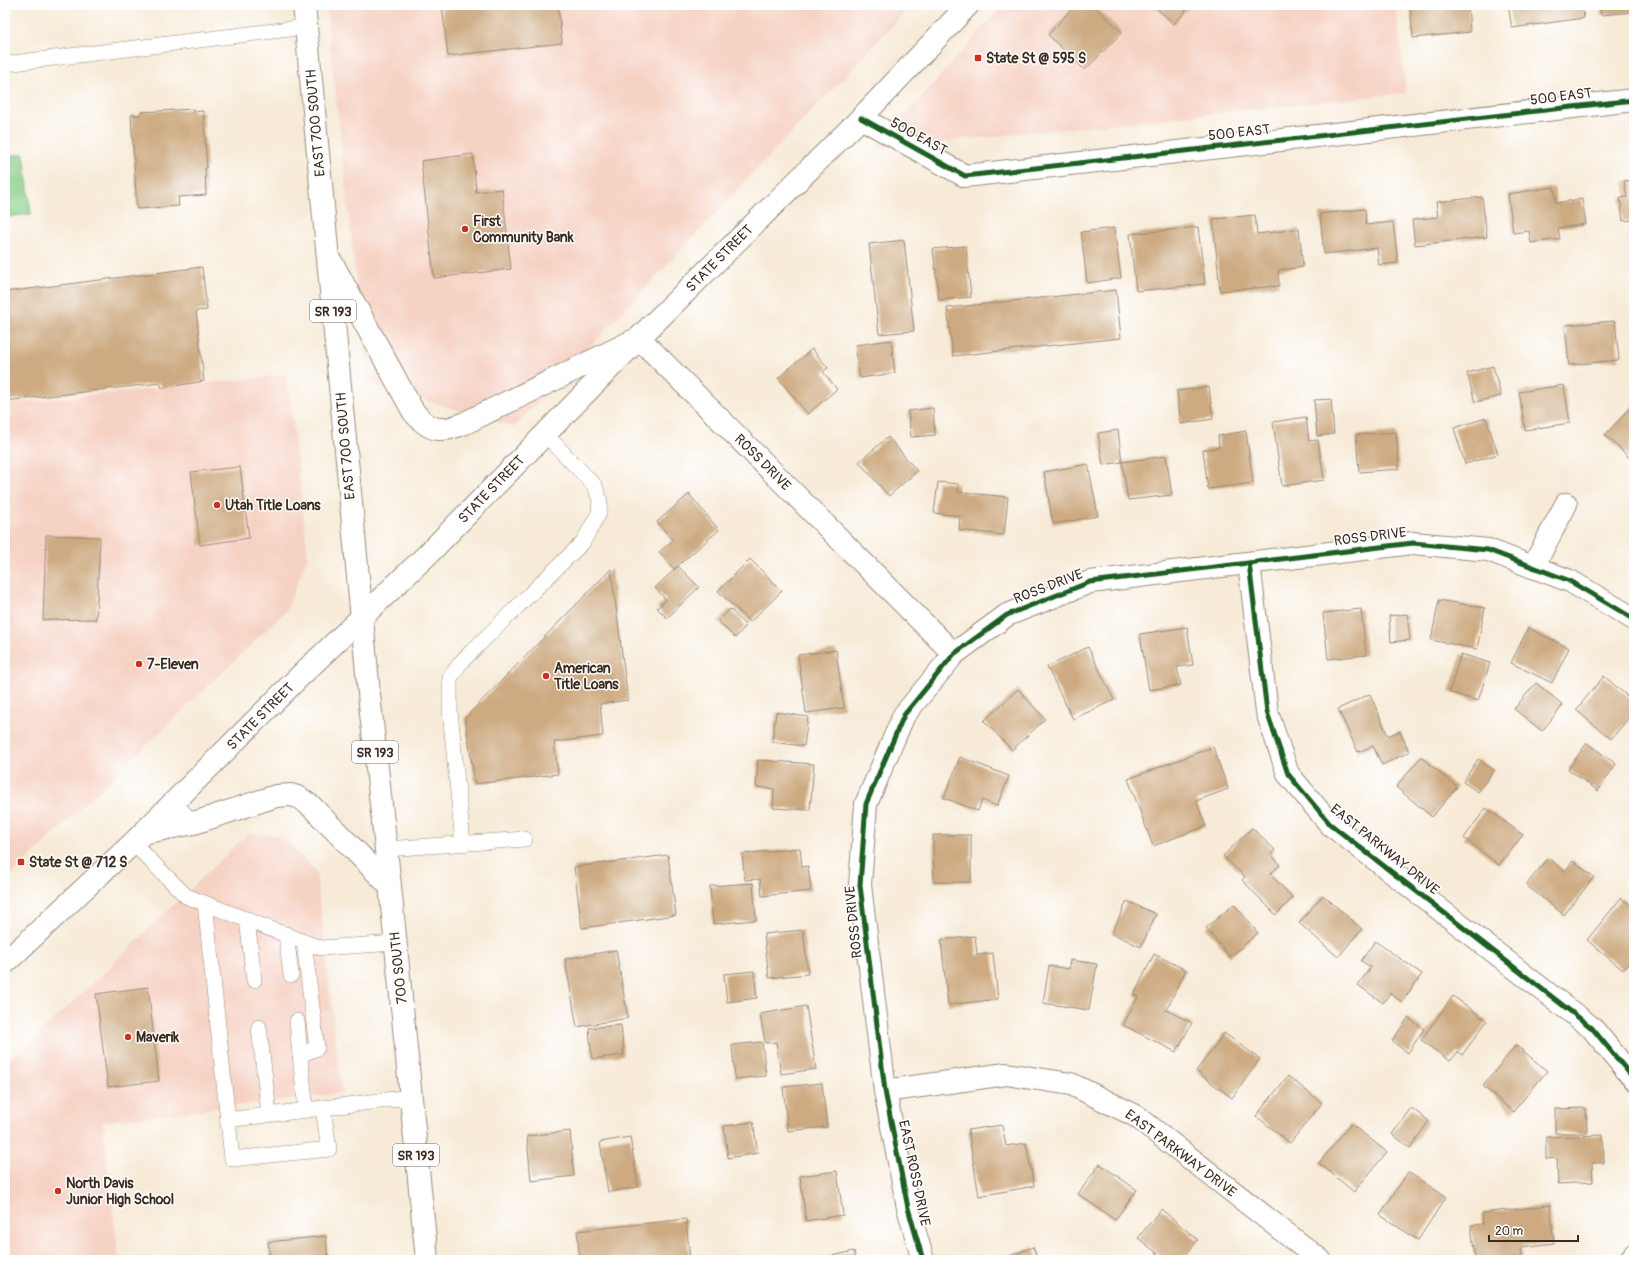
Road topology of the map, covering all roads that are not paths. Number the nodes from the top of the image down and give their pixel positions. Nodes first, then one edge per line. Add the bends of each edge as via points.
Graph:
1 (304, 5) edge
2 (968, 5) edge
3 (306, 27) junction
4 (5, 64) edge
5 (1634, 100) edge
6 (861, 118) junction
7 (328, 256) junction
8 (639, 338) junction
9 (544, 434) junction
10 (1566, 504) dead end
11 (1249, 563) junction
12 (1533, 567) junction
13 (362, 617) junction
14 (1634, 619) edge
15 (954, 654) junction
16 (173, 802) junction
17 (194, 823) junction
18 (138, 838) junction
19 (525, 839) dead end
20 (463, 844) junction
21 (386, 849) junction
22 (390, 886) junction
23 (205, 903) junction
24 (247, 919) junction
25 (286, 934) junction
26 (304, 942) junction
27 (395, 943) junction
28 (5, 963) edge
29 (291, 975) dead end
30 (254, 980) dead end
31 (297, 1021) dead end
32 (260, 1027) dead end
33 (300, 1055) junction
34 (1634, 1079) edge
35 (885, 1091) junction
36 (410, 1098) junction
37 (323, 1108) junction
38 (306, 1110) junction
39 (269, 1114) junction
40 (227, 1120) junction
41 (1634, 1255) edge
42 (427, 1260) edge
43 (923, 1260) edge
44 (1320, 1260) edge
45 (1630, 1260) edge

1 - 3 street, EAST 700 SOUTH / SR 193
2 - 6 street, STATE STREET
3 - 4 lane
3 - 7 street, EAST 700 SOUTH / SR 193
5 - 6 street, 500 EAST via 965,176
6 - 8 street, STATE STREET
7 - 8 street via 413,411 425,424 438,430 465,423
7 - 13 street, EAST 700 SOUTH / SR 193
8 - 9 street, STATE STREET
8 - 15 street, ROSS DRIVE
9 - 13 street, STATE STREET via 427,555
9 - 20 lane via 595,486 600,501 599,513 583,542 461,662 450,678 450,710
10 - 12 street
11 - 12 street, ROSS DRIVE via 1414,542 1488,550
11 - 15 street, ROSS DRIVE via 1090,582 1007,615
11 - 34 street, EAST PARKWAY DRIVE via 1267,712 1288,774 1330,824 1592,1028
12 - 14 street, ROSS DRIVE via 1570,581
13 - 16 street, STATE STREET
13 - 21 street, EAST 700 SOUTH / SR 193
15 - 35 street, ROSS DRIVE via 904,715 866,804 860,885
16 - 17 lane
16 - 18 street, STATE STREET
17 - 18 street
17 - 22 street via 276,796 298,797 312,806
18 - 23 lane via 186,896
18 - 28 street, STATE STREET
19 - 20 lane
20 - 21 lane
21 - 22 street, EAST 700 SOUTH / SR 193
22 - 27 street, 700 SOUTH / SR 193
23 - 24 lane
23 - 40 lane
24 - 25 lane
24 - 30 lane
25 - 26 lane
25 - 29 lane
26 - 27 lane via 321,948
26 - 33 lane via 317,1048
27 - 36 street, 700 SOUTH / SR 193
31 - 33 lane
32 - 39 lane
33 - 38 lane
35 - 43 street, EAST ROSS DRIVE via 908,1208
35 - 44 street, EAST PARKWAY DRIVE via 1006,1074 1071,1084 1136,1116
36 - 37 lane
36 - 42 street, SR 193
37 - 38 lane
37 - 40 lane via 329,1149 232,1159
38 - 39 lane
39 - 40 lane
41 - 45 street

